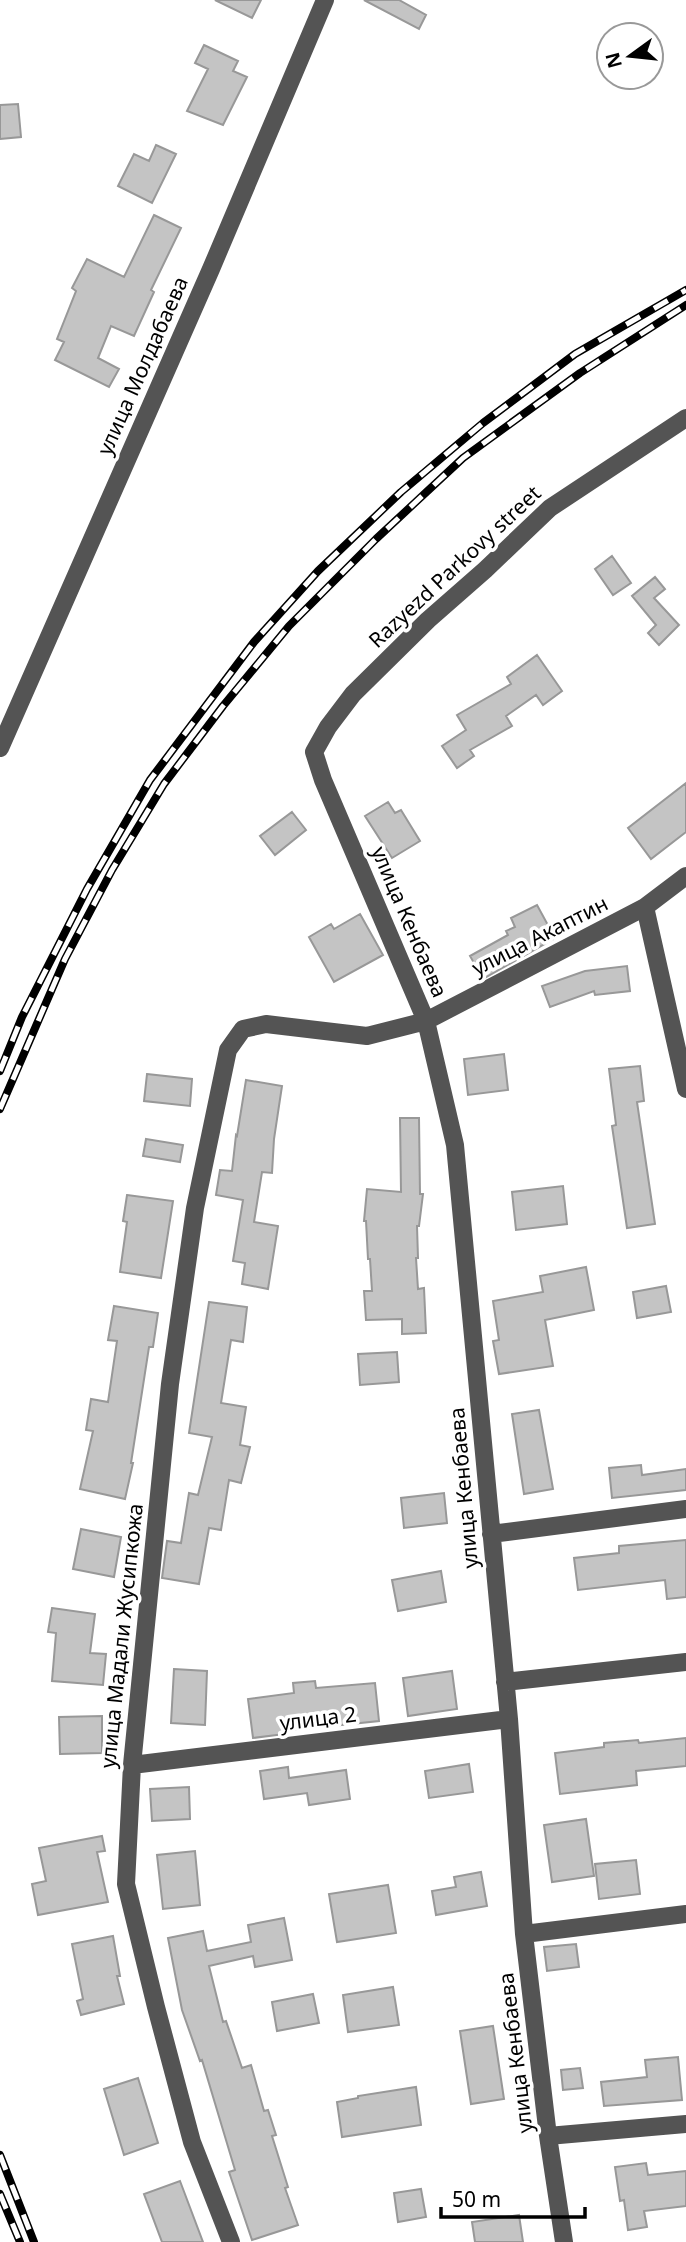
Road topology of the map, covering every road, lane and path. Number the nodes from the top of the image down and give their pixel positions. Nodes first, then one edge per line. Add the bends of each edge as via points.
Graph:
1 (325, 0) edge
2 (686, 418) edge
3 (0, 748) edge
4 (314, 752) joint
5 (686, 876) edge
6 (645, 907) junction
7 (426, 1021) junction
8 (243, 1029) joint
9 (686, 1089) edge
10 (686, 1509) edge
11 (491, 1534) junction
12 (686, 1662) edge
13 (505, 1682) junction
14 (509, 1718) junction
15 (132, 1765) junction
16 (686, 1914) edge
17 (524, 1934) junction
18 (686, 2124) edge
19 (548, 2136) junction
20 (231, 2242) edge
21 (565, 2242) edge

1 - 3 street, улица Молдабаева
2 - 4 street, Razyezd Parkovy street via 550,508 353,694
4 - 7 street, улица Кенбаева
5 - 6 street, улица Акаптин
6 - 7 street, улица Акаптин
6 - 9 street
7 - 8 street, улица Акаптин via 367,1036 265,1024
7 - 11 street, улица Кенбаева via 455,1145
8 - 15 street, улица Мадали Жусипкожа via 228,1049 195,1208 170,1384
10 - 11 street
11 - 13 street, улица Кенбаева
12 - 13 street
13 - 14 street, улица Кенбаева
14 - 15 street, улица 2
14 - 17 street, улица Кенбаева
15 - 20 street, улица Мадали Жусипкожа via 126,1884 192,2142
16 - 17 street
17 - 19 street, улица Кенбаева
18 - 19 street
19 - 21 street, улица Кенбаева

